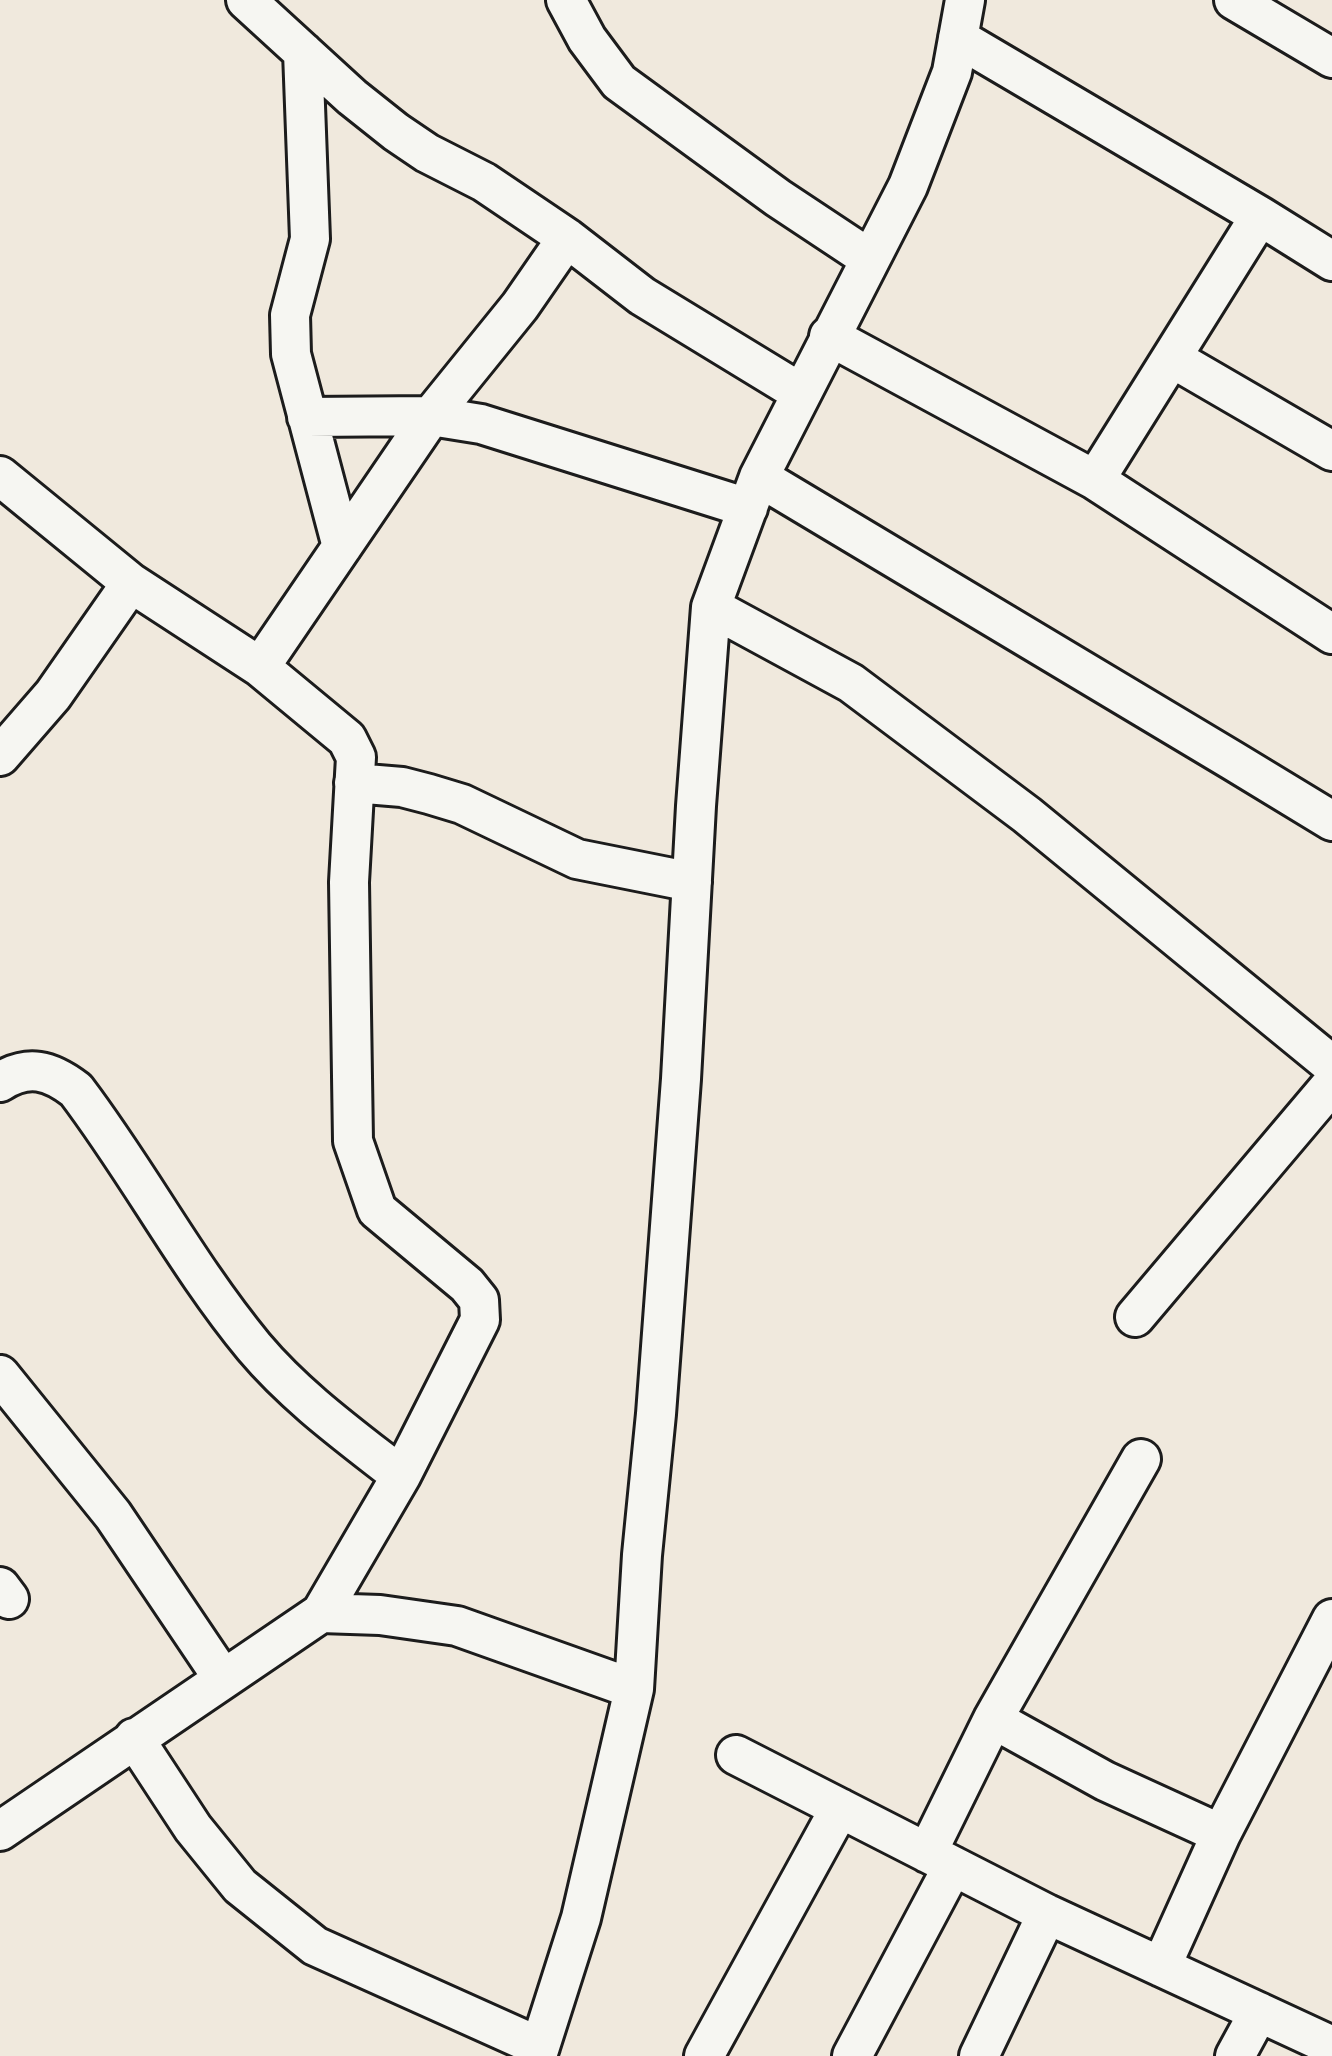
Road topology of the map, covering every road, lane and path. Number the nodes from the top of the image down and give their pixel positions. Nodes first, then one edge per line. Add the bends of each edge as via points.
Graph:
1 (246, 0) edge
2 (566, 0) edge
3 (965, 0) edge
4 (1234, 0) edge
5 (958, 38) junction
6 (303, 52) junction
7 (1332, 58) edge
8 (1260, 216) junction
9 (567, 238) junction
10 (870, 259) junction
11 (1332, 261) edge
12 (829, 336) junction
13 (1172, 358) junction
14 (801, 393) junction
15 (431, 416) junction
16 (307, 417) junction
17 (1332, 451) edge
18 (0, 476) edge
19 (1096, 480) junction
20 (754, 493) junction
21 (342, 547) junction
22 (131, 583) junction
23 (711, 607) junction
24 (1332, 634) edge
25 (260, 667) junction
26 (0, 756) edge
27 (354, 783) junction
28 (1332, 821) edge
29 (692, 882) junction
30 (1332, 1065) edge
31 (0, 1082) edge
32 (1332, 1084) edge
33 (1135, 1317) dead end
34 (0, 1375) edge
35 (1141, 1459) dead end
36 (401, 1476) junction
37 (321, 1613) junction
38 (1332, 1619) edge
39 (222, 1677) junction
40 (634, 1689) junction
41 (993, 1719) junction
42 (134, 1738) junction
43 (736, 1755) dead end
44 (840, 1808) junction
45 (0, 1832) edge
46 (1221, 1834) junction
47 (940, 1859) junction
48 (1047, 1914) junction
49 (1161, 1967) junction
50 (1259, 2012) junction
51 (1332, 2046) edge
52 (539, 2051) edge
53 (704, 2056) edge
54 (852, 2056) edge
55 (979, 2056) edge
56 (1235, 2056) edge

1 - 6 street
2 - 10 street via 587,39 619,82
3 - 5 street
4 - 7 street
5 - 8 street
5 - 10 street via 952,72 908,186
6 - 9 street via 396,132 484,181
6 - 16 street via 310,239 290,315 290,341
8 - 11 street
8 - 13 street
9 - 14 street via 642,296
9 - 15 street via 520,306
10 - 12 street
12 - 14 street
12 - 19 street
13 - 17 street
13 - 19 street
14 - 20 street
15 - 16 street
15 - 20 street via 481,424
15 - 21 street
16 - 21 street
18 - 22 street
19 - 24 street
20 - 23 street
20 - 28 street via 1069,659
21 - 25 street
22 - 25 street
22 - 26 street via 53,695
23 - 29 street
23 - 30 street via 851,683 1027,816
25 - 27 street via 348,739 356,757
27 - 29 street via 429,793 577,859
27 - 36 street via 349,882 353,1141 377,1210 479,1300 480,1320 470,1345
29 - 40 street
31 - 36 street via 17,1071 38,1071 76,1090 191,1263 254,1346 286,1381
32 - 33 street
34 - 39 street via 113,1515
35 - 41 street
36 - 37 street
37 - 39 street
37 - 40 street via 380,1615 457,1626
38 - 46 street
39 - 42 street
40 - 52 street via 581,1918
41 - 46 street via 1105,1781
41 - 47 street
42 - 45 street
42 - 52 street via 193,1828 240,1886 316,1946
43 - 44 street
44 - 47 street
44 - 53 street
46 - 49 street
47 - 48 street
47 - 54 street
48 - 49 street
48 - 55 street
49 - 50 street
50 - 51 street
50 - 56 street

